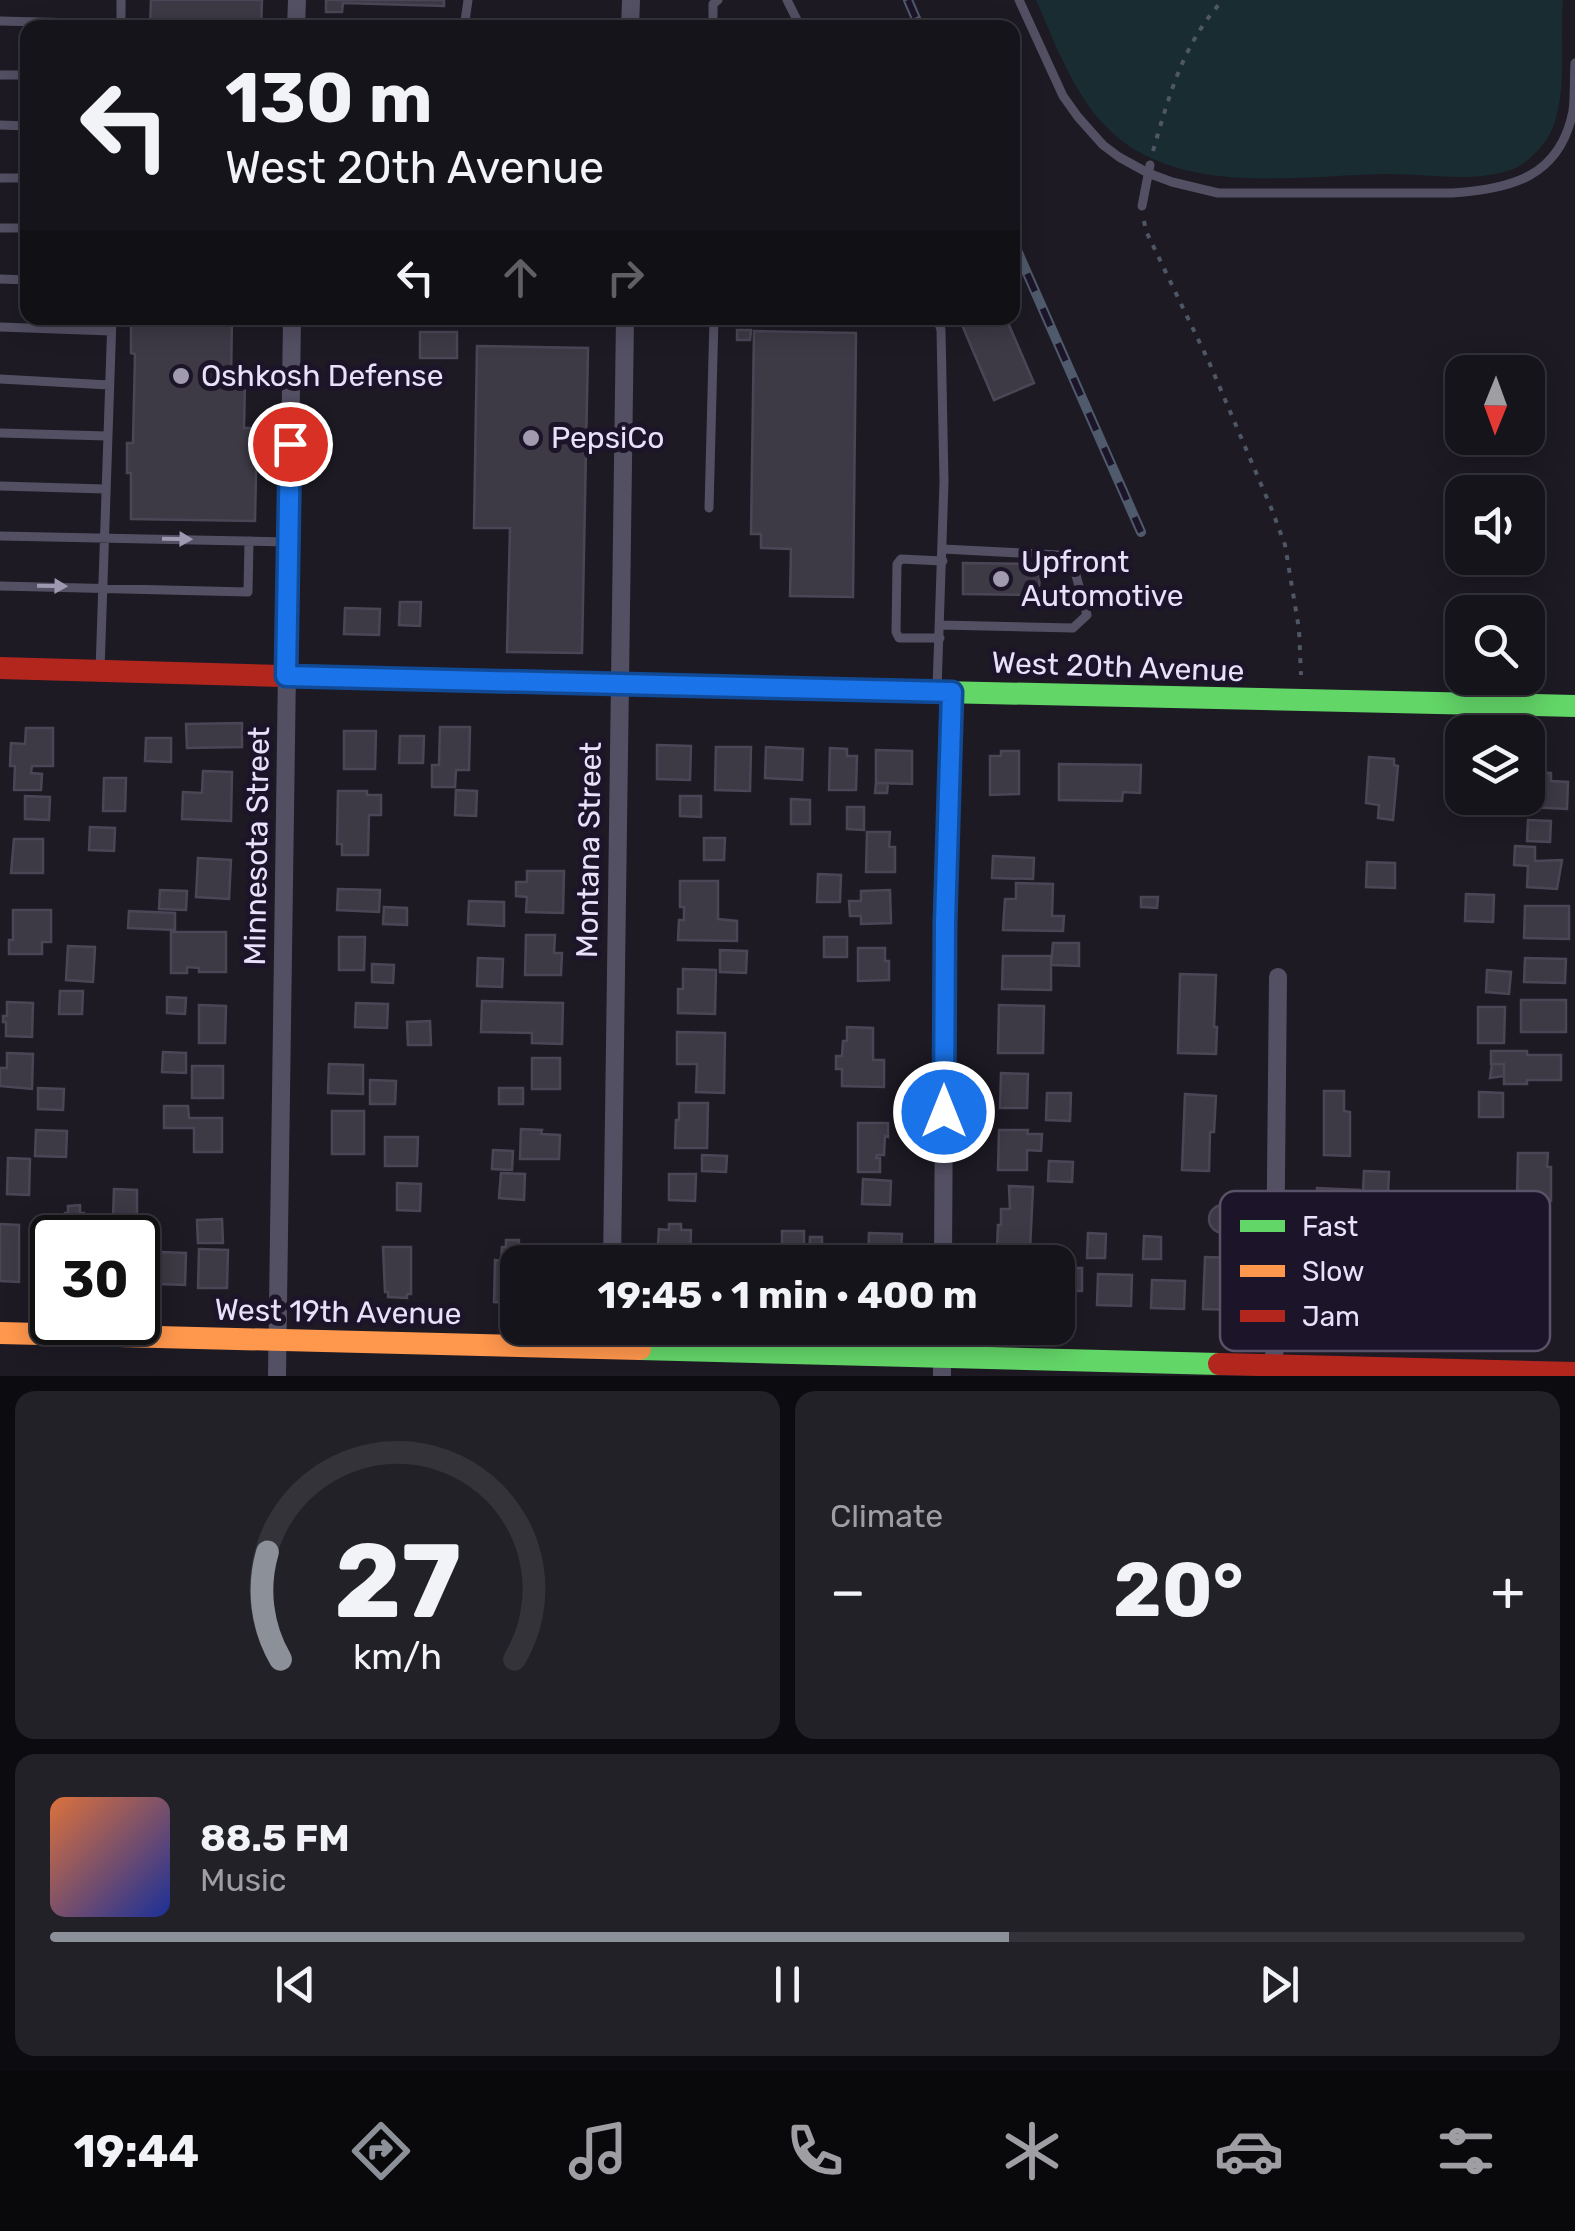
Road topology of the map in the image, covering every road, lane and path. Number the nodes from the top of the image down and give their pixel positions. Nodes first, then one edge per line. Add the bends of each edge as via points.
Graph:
1 (1019, 0) edge
2 (1223, 0) edge
3 (1575, 63) edge
4 (1149, 169) junction
5 (1142, 206) joint
6 (112, 325) edge
7 (292, 325) edge
8 (625, 325) edge
9 (714, 325) edge
10 (939, 325) edge
11 (0, 328) edge
12 (111, 332) junction
13 (0, 380) edge
14 (109, 385) junction
15 (0, 433) edge
16 (107, 436) junction
17 (0, 486) edge
18 (105, 489) junction
19 (709, 508) dead end
20 (0, 536) edge
21 (104, 538) junction
22 (249, 541) junction
23 (288, 542) junction
24 (943, 549) junction
25 (942, 561) junction
26 (0, 586) edge
27 (103, 587) junction
28 (940, 625) junction
29 (940, 638) junction
30 (0, 668) edge
31 (100, 671) junction
32 (1302, 675) dead end
33 (286, 676) junction
34 (619, 685) junction
35 (944, 692) junction
36 (1575, 706) edge
37 (1278, 977) dead end
38 (1276, 1191) edge
39 (612, 1245) edge
40 (943, 1245) edge
41 (0, 1333) edge
42 (500, 1338) edge
43 (278, 1341) junction
44 (703, 1345) edge
45 (942, 1366) edge
46 (1274, 1370) edge
47 (1575, 1373) edge
48 (277, 1376) edge

1 - 4 lane via 1078,117 1119,157
2 - 4 path via 1188,48
3 - 4 lane via 1573,110 1561,144 1540,170 1502,187 1218,193
4 - 5 lane
5 - 32 path via 1146,231 1272,510 1284,546
6 - 12 lane
7 - 23 street, Minnesota Street
8 - 34 street, Montana Street
9 - 19 lane
10 - 24 lane
11 - 12 lane
12 - 14 lane
13 - 14 lane
14 - 16 lane
15 - 16 lane
16 - 18 lane
17 - 18 lane
18 - 21 lane
20 - 21 lane
21 -> 22 lane
21 - 27 lane
22 - 23 lane
22 - 27 lane via 248,592
23 - 33 street, Minnesota Street
24 - 25 lane
24 - 28 lane via 1059,555 1072,561 1087,615 1073,628
25 - 28 lane
25 - 29 lane via 896,564 899,638
26 -> 27 lane
27 - 31 lane
28 - 29 lane
29 - 35 lane
30 - 31 street, West 20th Avenue
31 - 33 street, West 20th Avenue
33 - 34 street, West 20th Avenue
33 - 43 street, Minnesota Street
34 - 35 street, West 20th Avenue
34 - 39 street, Montana Street
35 - 36 street, West 20th Avenue
35 - 40 street
37 - 38 street
41 - 43 street, West 19th Avenue
42 - 43 street, West 19th Avenue
43 - 48 street, Minnesota Street
44 - 45 street, West 19th Avenue
45 - 46 street, West 19th Avenue
46 - 47 street, West 19th Avenue

